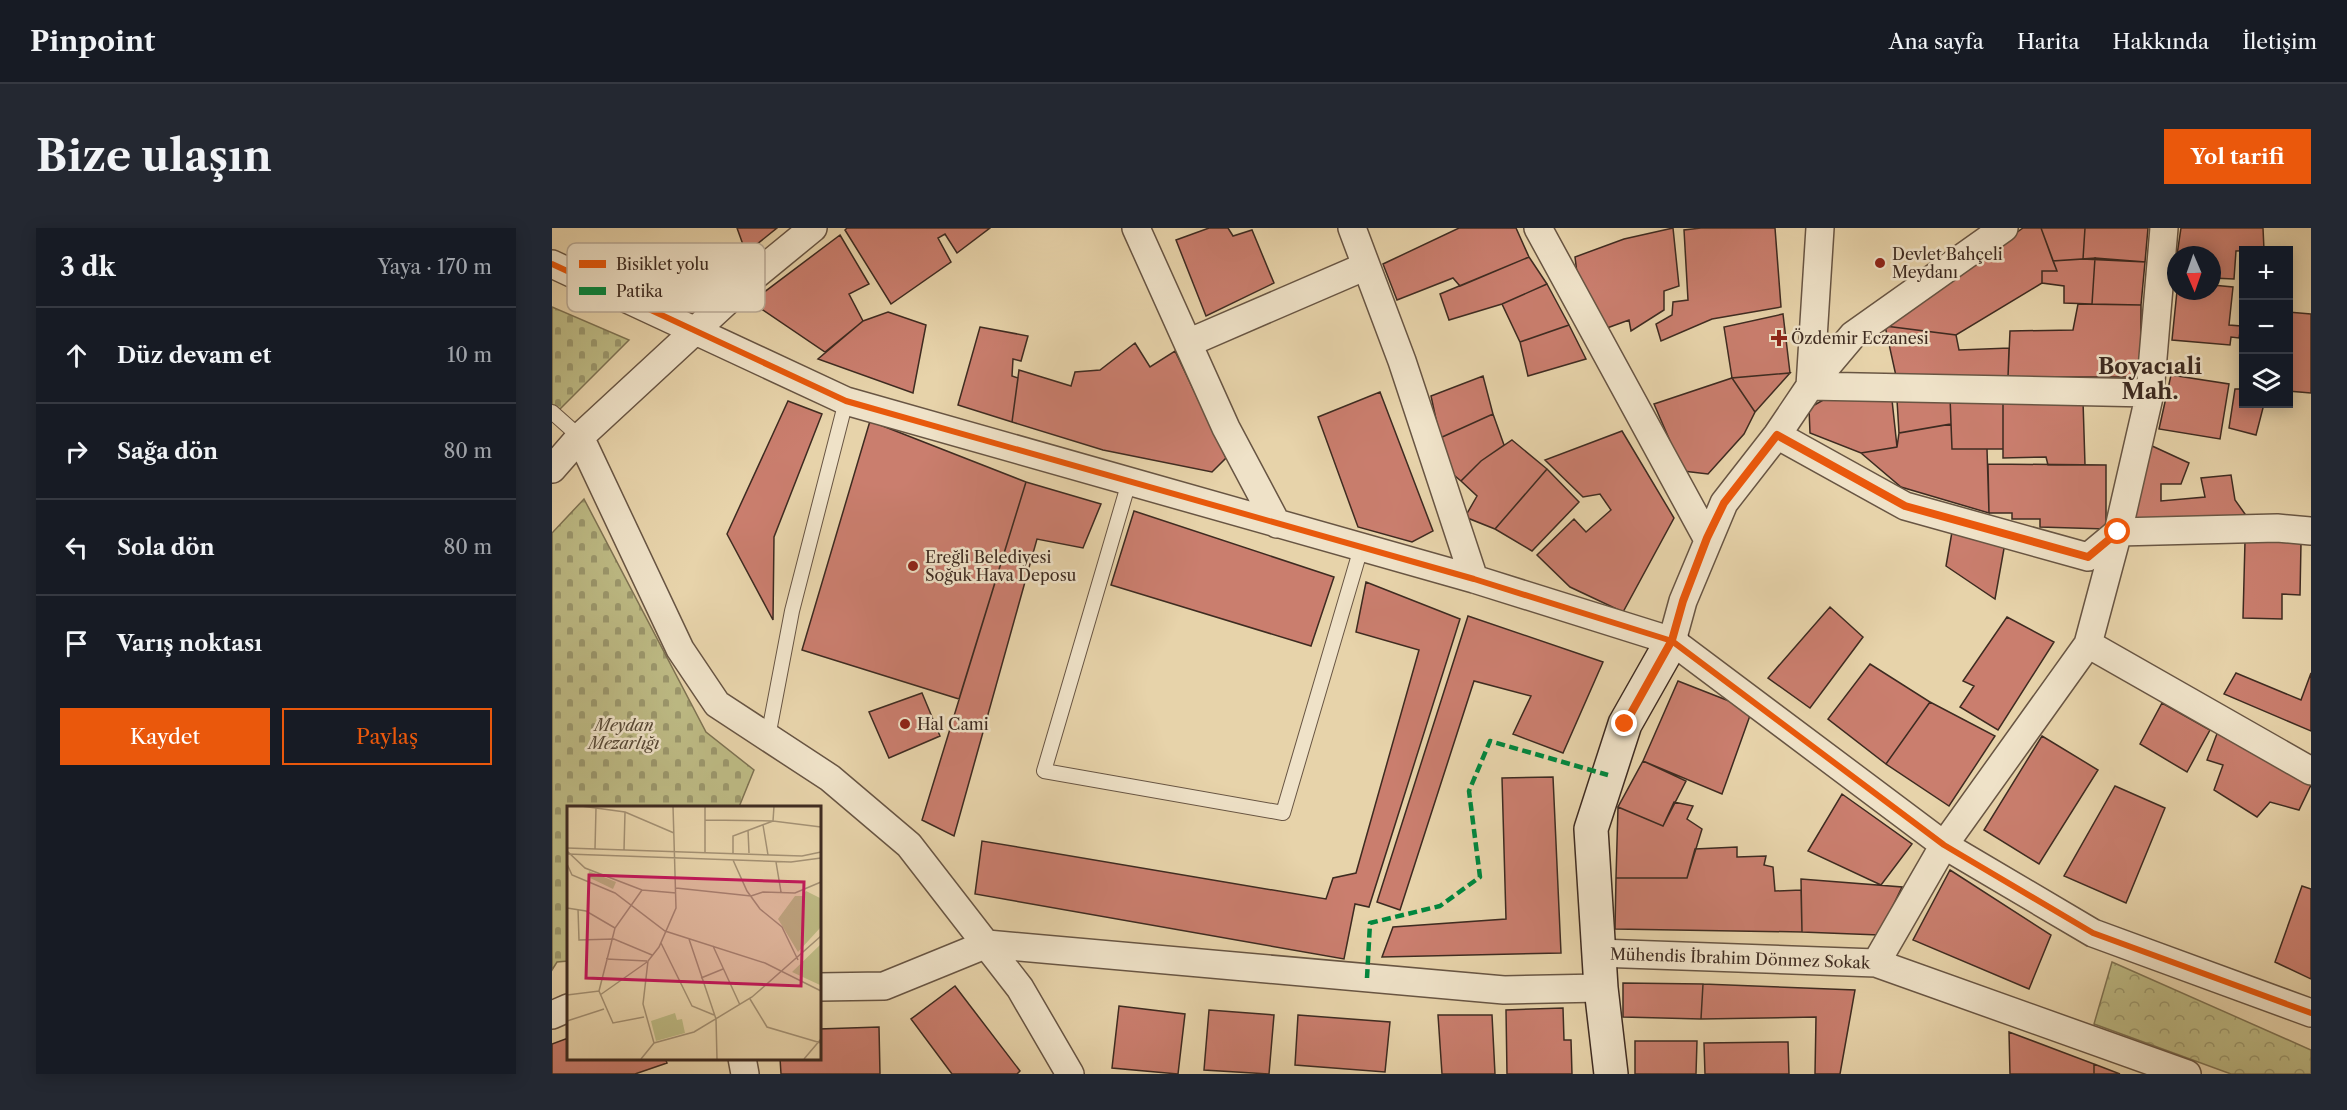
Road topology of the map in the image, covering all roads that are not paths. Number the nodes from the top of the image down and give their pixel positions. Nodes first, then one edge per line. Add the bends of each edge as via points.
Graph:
1 (813, 228) edge
2 (1136, 228) edge
3 (1352, 228) edge
4 (1538, 228) edge
5 (1820, 228) edge
6 (2004, 228) edge
7 (2164, 228) edge
8 (552, 264) edge
9 (1366, 266) junction
10 (765, 267) edge
11 (567, 271) edge
12 (654, 312) edge
13 (717, 312) edge
14 (696, 332) junction
15 (1188, 343) junction
16 (1810, 386) junction
17 (2150, 393) junction
18 (846, 401) junction
19 (552, 412) edge
20 (1777, 435) junction
21 (580, 437) junction
22 (552, 469) edge
23 (1129, 482) junction
24 (1277, 525) junction
25 (2311, 531) edge
26 (2118, 532) junction
27 (1707, 538) junction
28 (1361, 548) junction
29 (1474, 579) junction
30 (1672, 640) junction
31 (2088, 644) junction
32 (768, 738) junction
33 (2311, 771) edge
34 (1944, 845) junction
35 (987, 945) junction
36 (1598, 953) junction
37 (1876, 963) junction
38 (820, 987) edge
39 (1601, 988) junction
40 (567, 1008) edge
41 (2311, 1013) edge
42 (552, 1015) edge
43 (742, 1059) edge
44 (745, 1074) edge
45 (1070, 1074) edge
46 (1611, 1074) edge
47 (2187, 1074) edge

1 - 10 street
2 - 15 street
3 - 9 street
4 - 27 street
5 - 16 street
6 - 16 street via 1853,335
7 - 17 street
8 - 11 street
9 - 15 street
9 - 29 street via 1402,361
12 - 14 street
13 - 14 street
14 - 18 street
14 - 21 street
15 - 24 street via 1226,428
16 - 17 street
16 - 20 street
17 - 26 street
18 - 23 street
18 - 32 lane via 792,611
19 - 21 lane
20 - 26 street via 1905,506 2088,557
20 - 27 street via 1724,503
21 - 22 street
21 - 32 street via 680,649 717,704
23 - 24 street
23 - 28 lane via 1044,771 1283,813
24 - 28 street
25 - 26 street via 2277,528
26 - 31 street
27 - 30 street
28 - 29 street
29 - 30 street
30 - 34 street
30 - 36 street via 1625,724 1591,829
31 - 33 street
31 - 34 street
32 - 35 street via 830,778 909,845
34 - 37 street
34 - 41 street via 2093,933
35 - 38 street via 884,986
35 - 39 street via 1504,990
35 - 45 street via 1020,987
36 - 37 street, Mühendis İbrahim Dönmez Sokak
36 - 39 street
37 - 47 street, Mühendis İbrahim Dönmez Sokak
39 - 46 street
40 - 42 street
43 - 44 street

